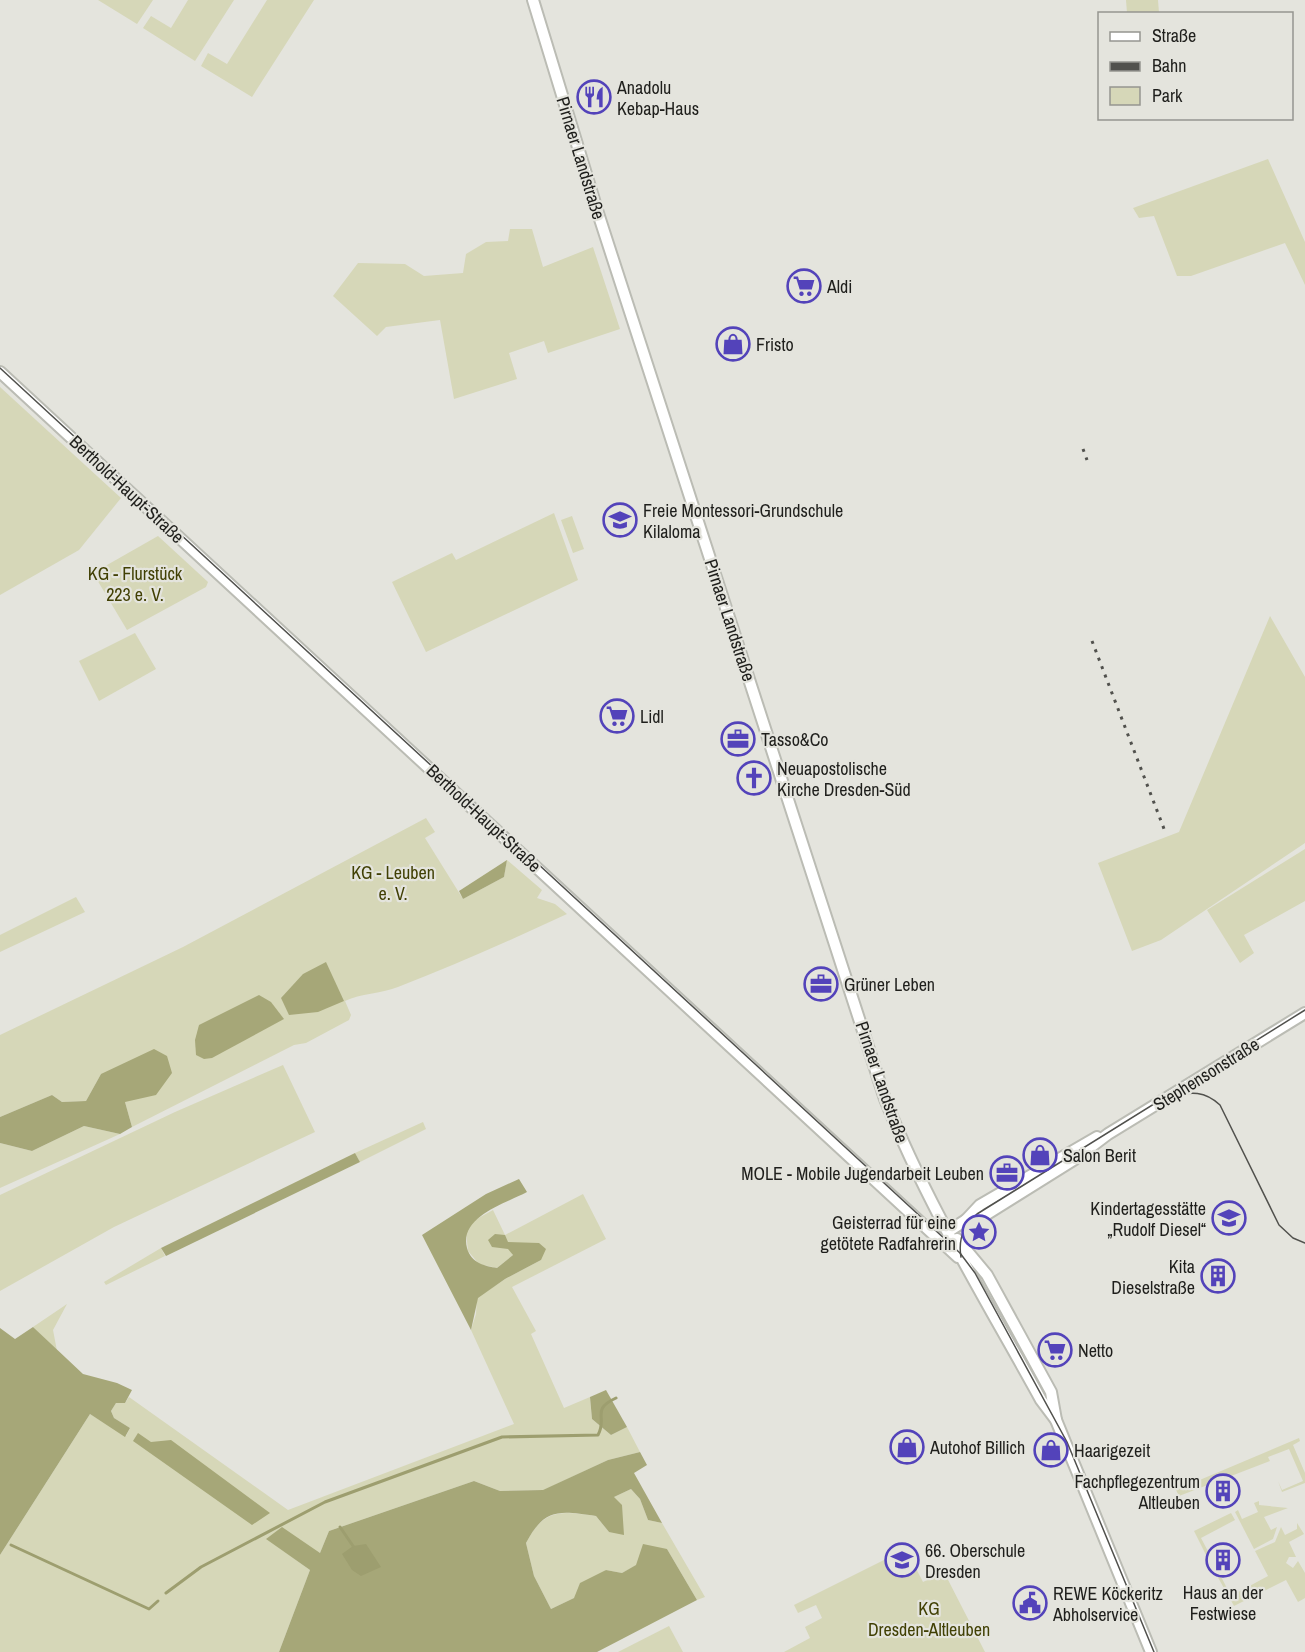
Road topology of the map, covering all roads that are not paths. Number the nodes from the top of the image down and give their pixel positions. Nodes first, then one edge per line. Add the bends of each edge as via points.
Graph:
1 (533, 0) edge
2 (0, 372) edge
3 (1305, 1013) edge
4 (950, 1231) junction
5 (968, 1267) junction
6 (1056, 1420) junction
7 (1151, 1652) edge

1 - 4 street, Pirnaer Landstraße via 598,213 885,1099 908,1155
2 - 5 street, Berthold-Haupt-Straße
3 - 4 street, Stephensonstraße via 987,1214 966,1220
4 - 5 street, Pirnaer Landstraße
4 - 6 street, Pirnaer Landstraße via 987,1275 1051,1392
5 - 6 street, Pirnaer Landstraße via 1041,1400
6 - 7 street, Pirnaer Landstraße

